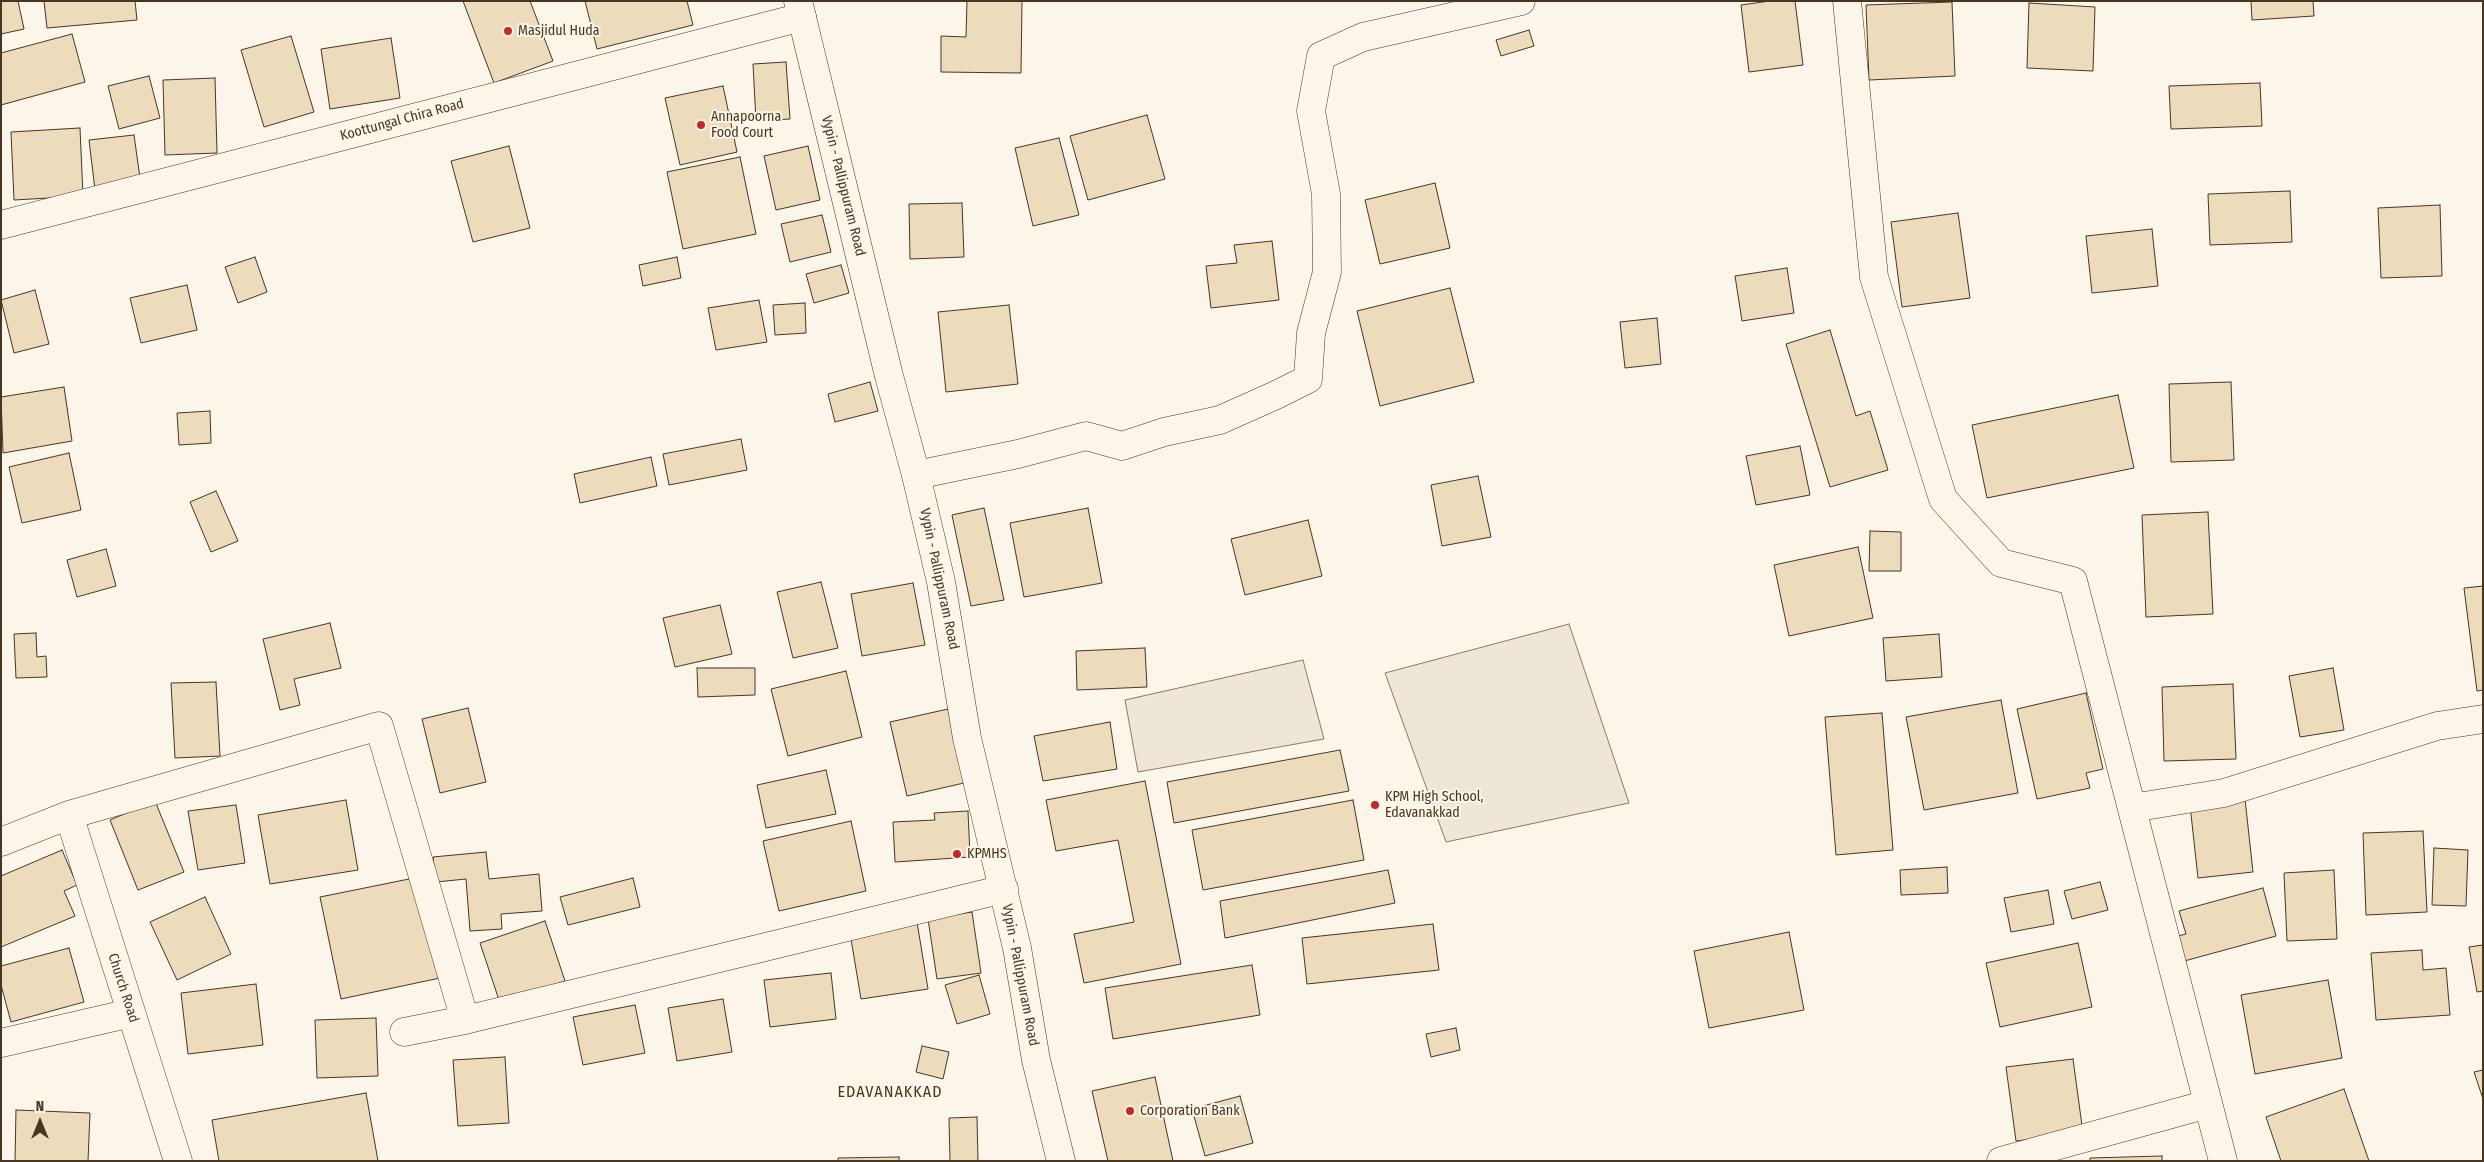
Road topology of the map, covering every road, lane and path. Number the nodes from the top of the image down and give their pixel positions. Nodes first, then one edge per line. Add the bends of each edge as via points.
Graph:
1 (1521, 1) edge
2 (1847, 1) edge
3 (800, 9) edge
4 (1, 225) edge
5 (916, 474) junction
6 (2483, 719) edge
7 (2132, 808) junction
8 (68, 815) junction
9 (1, 842) edge
10 (1004, 889) junction
11 (131, 1013) junction
12 (465, 1020) junction
13 (404, 1032) dead end
14 (1, 1044) edge
15 (2208, 1104) junction
16 (178, 1161) edge
17 (1061, 1161) edge
18 (2001, 1161) edge
19 (2223, 1161) edge

1 - 5 street via 1363,37 1321,56 1311,111 1326,194 1327,272 1311,333 1308,378 1220,420 1164,432 1122,446 1086,436 1018,454
2 - 7 street via 1874,277 1943,499 2001,563 2073,581
3 - 4 street, Koottungal Chira Road
3 - 5 street, Vypin - Pallippuram Road via 888,376
5 - 10 street, Vypin - Pallippuram Road via 941,582 967,738
6 - 7 street via 2437,726 2224,793
7 - 15 street
8 - 9 street
8 - 11 street, Church Road
8 - 12 street via 379,726
10 - 12 street
10 - 17 street, Vypin - Pallippuram Road via 1036,1060
11 - 14 street
11 - 16 street, Church Road
12 - 13 street
15 - 18 street
15 - 19 street

